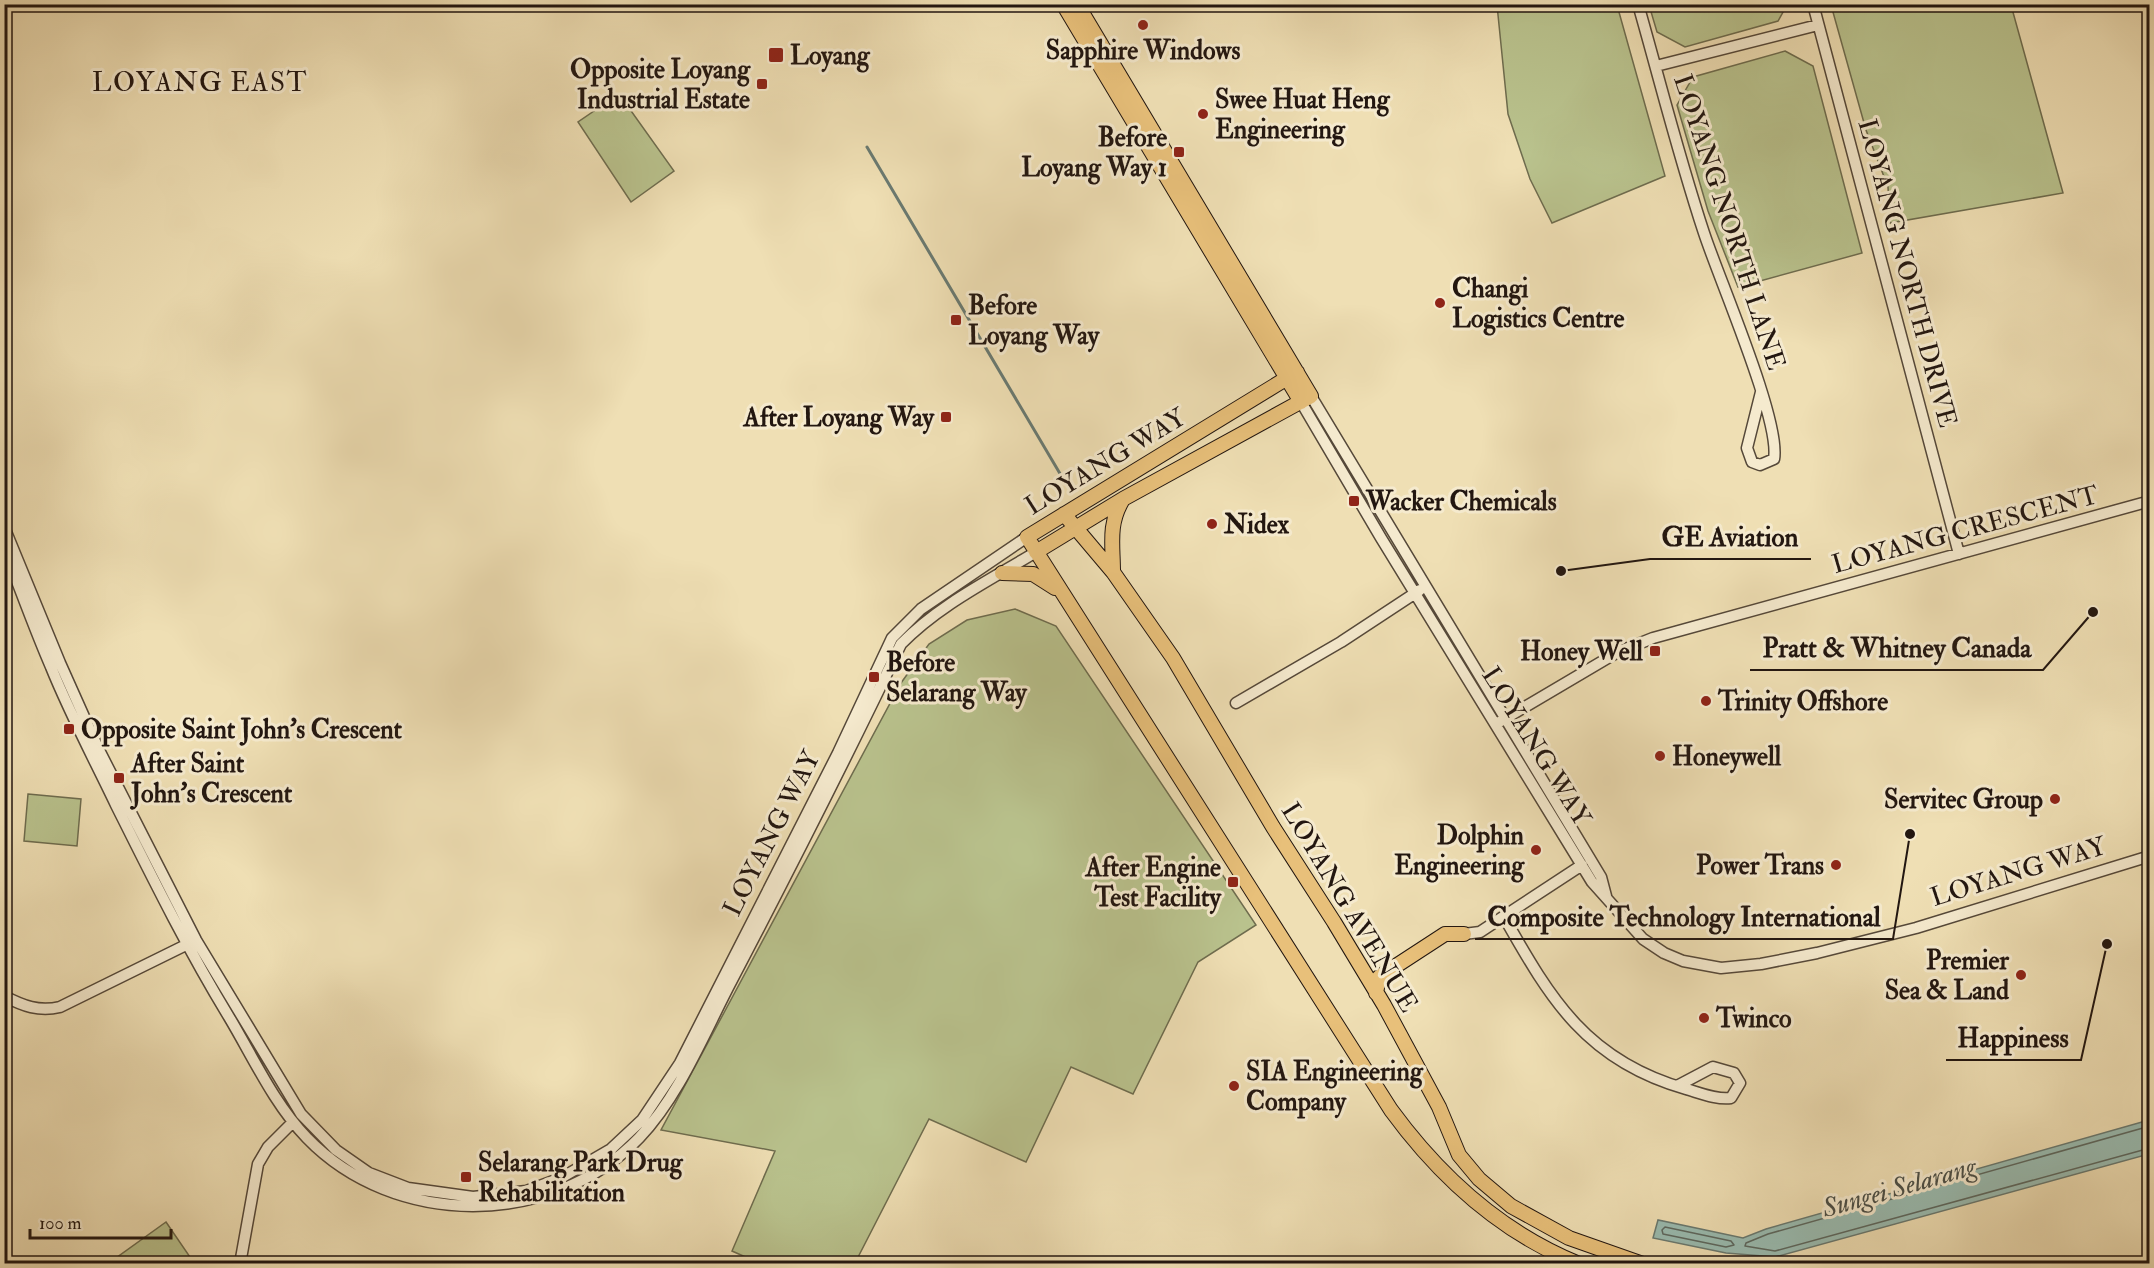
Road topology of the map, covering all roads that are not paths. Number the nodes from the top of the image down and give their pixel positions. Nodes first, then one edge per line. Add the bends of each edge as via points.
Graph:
1 (1063, 4) edge
2 (1077, 4) edge
3 (1638, 4) edge
4 (1813, 4) edge
5 (1818, 25) junction
6 (1656, 66) junction
7 (1292, 375) junction
8 (1761, 393) junction
9 (1306, 399) junction
10 (1124, 499) junction
11 (2150, 501) edge
12 (1064, 514) junction
13 (4, 527) edge
14 (1076, 529) junction
15 (1027, 537) junction
16 (4, 548) edge
17 (1036, 552) junction
18 (1959, 554) junction
19 (1113, 572) junction
20 (1002, 573) junction
21 (1422, 581) junction
22 (1062, 593) junction
23 (1416, 594) junction
24 (1236, 703) dead end
25 (1500, 722) junction
26 (1585, 851) junction
27 (2150, 856) edge
28 (1582, 865) junction
29 (1598, 872) junction
30 (1607, 897) junction
31 (1504, 917) junction
32 (1464, 934) joint
33 (196, 940) junction
34 (186, 945) junction
35 (1376, 993) junction
36 (4, 996) edge
37 (1677, 1086) junction
38 (297, 1118) junction
39 (240, 1263) edge
40 (1579, 1263) edge
41 (1643, 1263) edge

1 - 7 main road, LOYANG WAY
2 - 7 main road, LOYANG WAY
3 - 6 street, LOYANG NORTH LANE
4 - 5 street, LOYANG NORTH DRIVE
5 - 6 street, LOYANG NORTH LANE
5 - 18 street, LOYANG NORTH DRIVE
6 - 8 street, LOYANG NORTH LANE via 1704,233
7 - 9 main road, LOYANG WAY
7 - 12 main road, LOYANG WAY
8 - 8 street, LOYANG NORTH LANE via 1777,447 1774,459 1760,465 1752,462 1748,448
9 - 10 main road, LOYANG WAY
9 - 21 street, LOYANG WAY
9 - 23 street, LOYANG WAY
10 - 14 main road, LOYANG WAY
10 - 19 main road via 1114,515 1111,530
11 - 18 street, LOYANG CRESCENT
12 - 14 main road, LOYANG AVENUE
12 - 15 main road, LOYANG WAY
13 - 33 street via 98,748
14 - 17 main road, LOYANG WAY
14 - 19 main road, LOYANG AVENUE
15 - 17 main road
15 - 38 street, LOYANG WAY via 921,609 892,638 838,753 680,1063 642,1120 611,1149 579,1170 543,1185 510,1194 456,1196 408,1188 369,1173
16 - 34 street via 51,668
17 - 20 street, LOYANG WAY
17 - 22 main road
18 - 25 street, LOYANG CRESCENT via 1653,638 1618,652
19 - 35 main road, LOYANG AVENUE via 1173,658
20 - 22 main road via 1033,574
20 - 38 street, LOYANG WAY via 932,617 901,644 681,1077 656,1118 622,1153 581,1180 547,1195 495,1206 458,1207 410,1198 366,1180 328,1157 305,1136
21 - 23 street
21 - 25 street, LOYANG WAY
22 - 40 main road via 1411,1138 1449,1180 1493,1216
23 - 24 street
23 - 25 street, LOYANG WAY
25 - 26 street, LOYANG WAY
25 - 28 street, LOYANG WAY
26 - 28 street
26 - 29 street, LOYANG WAY
27 - 30 street, LOYANG WAY via 1916,928 1740,967 1700,965 1664,953 1621,918
28 - 29 street
28 - 30 street, LOYANG WAY
28 - 31 street
29 - 30 street, LOYANG WAY
31 - 32 street via 1480,932
31 - 37 street via 1557,1004 1591,1039 1623,1062
32 - 35 main road via 1445,934 1379,977
33 - 34 street
33 - 38 street
34 - 36 street via 60,1007 38,1009
34 - 38 street
35 - 41 main road, LOYANG AVENUE via 1439,1107 1459,1155 1479,1179 1511,1206 1569,1238
37 - 37 street via 1713,1067 1734,1073 1740,1083 1736,1094 1726,1099
38 - 39 street via 268,1147 258,1164

